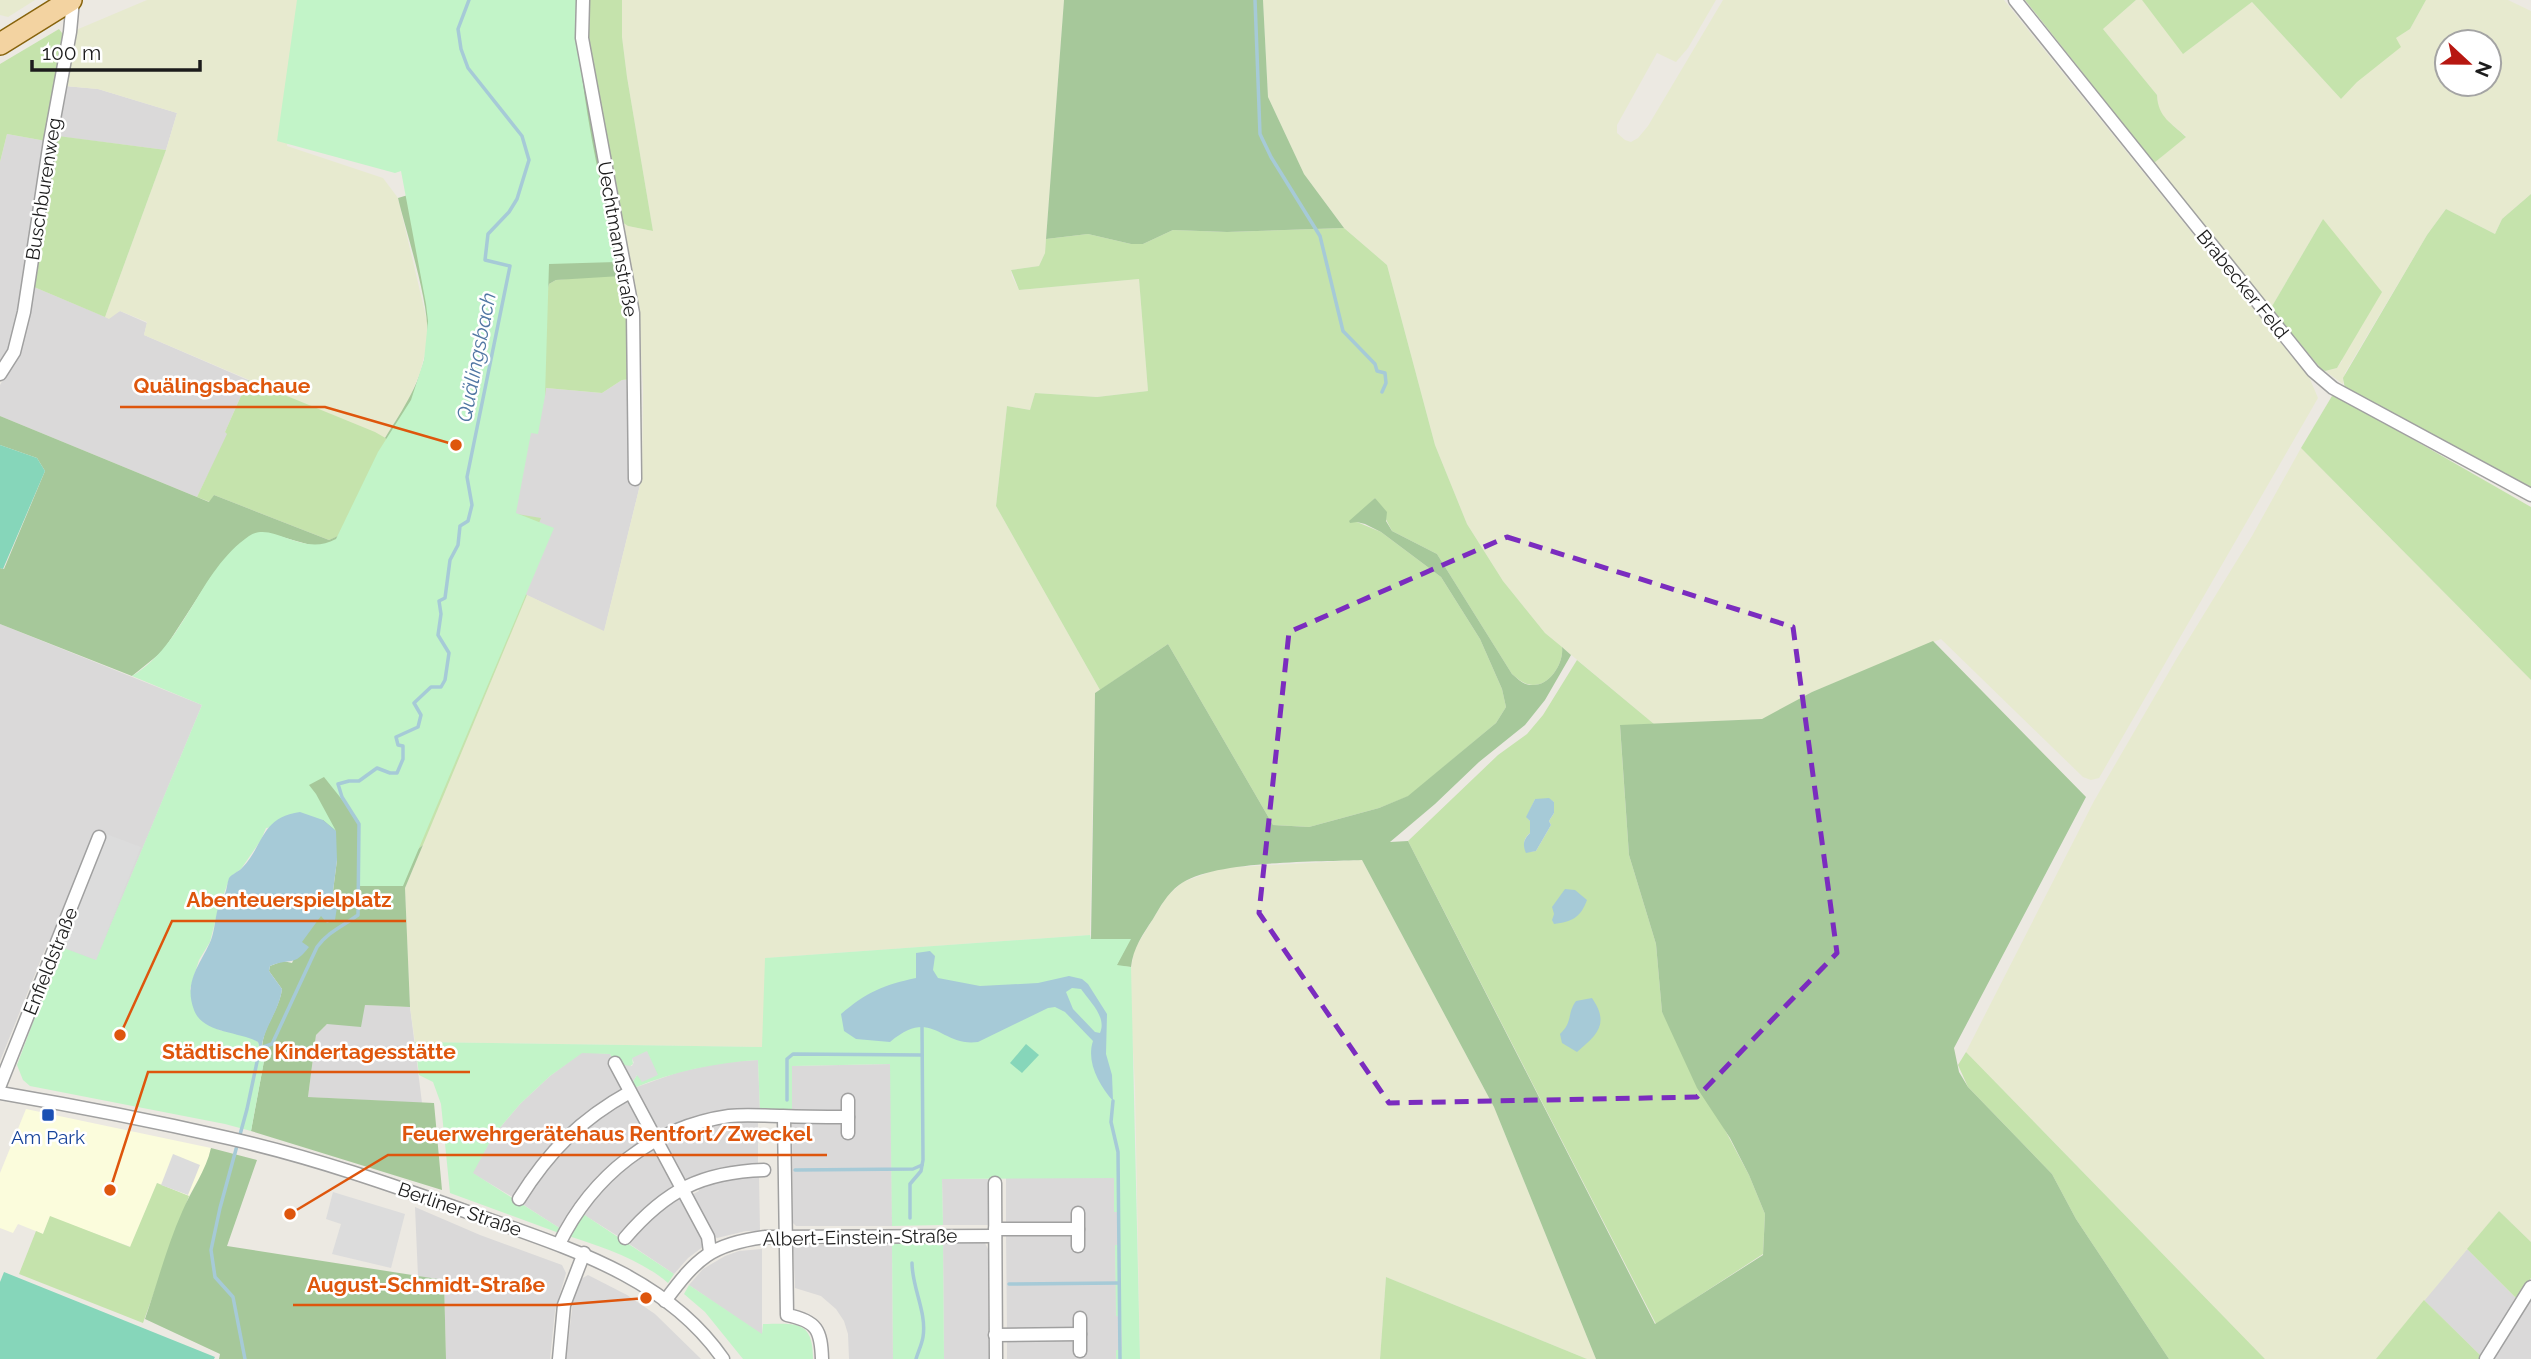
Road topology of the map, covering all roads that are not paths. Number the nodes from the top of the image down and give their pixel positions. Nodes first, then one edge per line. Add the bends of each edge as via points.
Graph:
1 (72, 0) edge
2 (583, 0) edge
3 (2015, 0) edge
4 (0, 44) edge
5 (0, 374) edge
6 (635, 479) dead end
7 (2531, 495) edge
8 (99, 836) dead end
9 (615, 1063) dead end
10 (0, 1085) edge
11 (630, 1092) junction
12 (0, 1093) edge
13 (848, 1100) dead end
14 (784, 1116) junction
15 (848, 1117) junction
16 (848, 1133) dead end
17 (655, 1141) junction
18 (764, 1170) dead end
19 (995, 1183) dead end
20 (682, 1188) junction
21 (519, 1199) dead end
22 (1078, 1213) dead end
23 (1078, 1229) junction
24 (995, 1233) junction
25 (785, 1237) junction
26 (625, 1238) dead end
27 (559, 1244) junction
28 (1078, 1246) dead end
29 (709, 1252) junction
30 (584, 1253) junction
31 (2531, 1287) edge
32 (665, 1301) junction
33 (1080, 1318) dead end
34 (1080, 1334) junction
35 (995, 1335) junction
36 (1080, 1351) dead end
37 (559, 1359) edge
38 (723, 1359) edge
39 (822, 1359) edge
40 (996, 1359) edge
41 (2486, 1359) edge

1 - 4 main road
1 - 5 street, Buschburenweg via 24,312 14,352
2 - 6 street, Uechtmannstraße via 582,38 633,313
3 - 7 street, Brabecker Feld via 2313,371 2333,388
8 - 10 street, Enfieldstraße
9 - 11 street
11 - 17 street
11 - 21 street via 557,1146
12 - 27 street, Berliner Straße via 230,1138 383,1182
13 - 15 street
14 - 15 street
14 - 17 street via 731,1116 689,1126
14 - 25 street
15 - 16 street
17 - 20 street
17 - 27 street via 598,1185 573,1216
18 - 20 street via 720,1174
19 - 24 street
20 - 26 street via 652,1209
20 - 29 street via 710,1241
22 - 23 street
23 - 24 street, Albert-Einstein-Straße
23 - 28 street
24 - 25 street, Albert-Einstein-Straße
24 - 35 street
25 - 29 street, Albert-Einstein-Straße via 743,1240
25 - 39 street via 787,1315 807,1320 816,1329
27 - 30 street, Berliner Straße
29 - 32 street, Albert-Einstein-Straße via 688,1270
30 - 32 street, Berliner Straße
30 - 37 street via 564,1305
31 - 41 street
32 - 38 street, Berliner Straße via 698,1329
33 - 34 street
34 - 35 street
34 - 36 street
35 - 40 street

